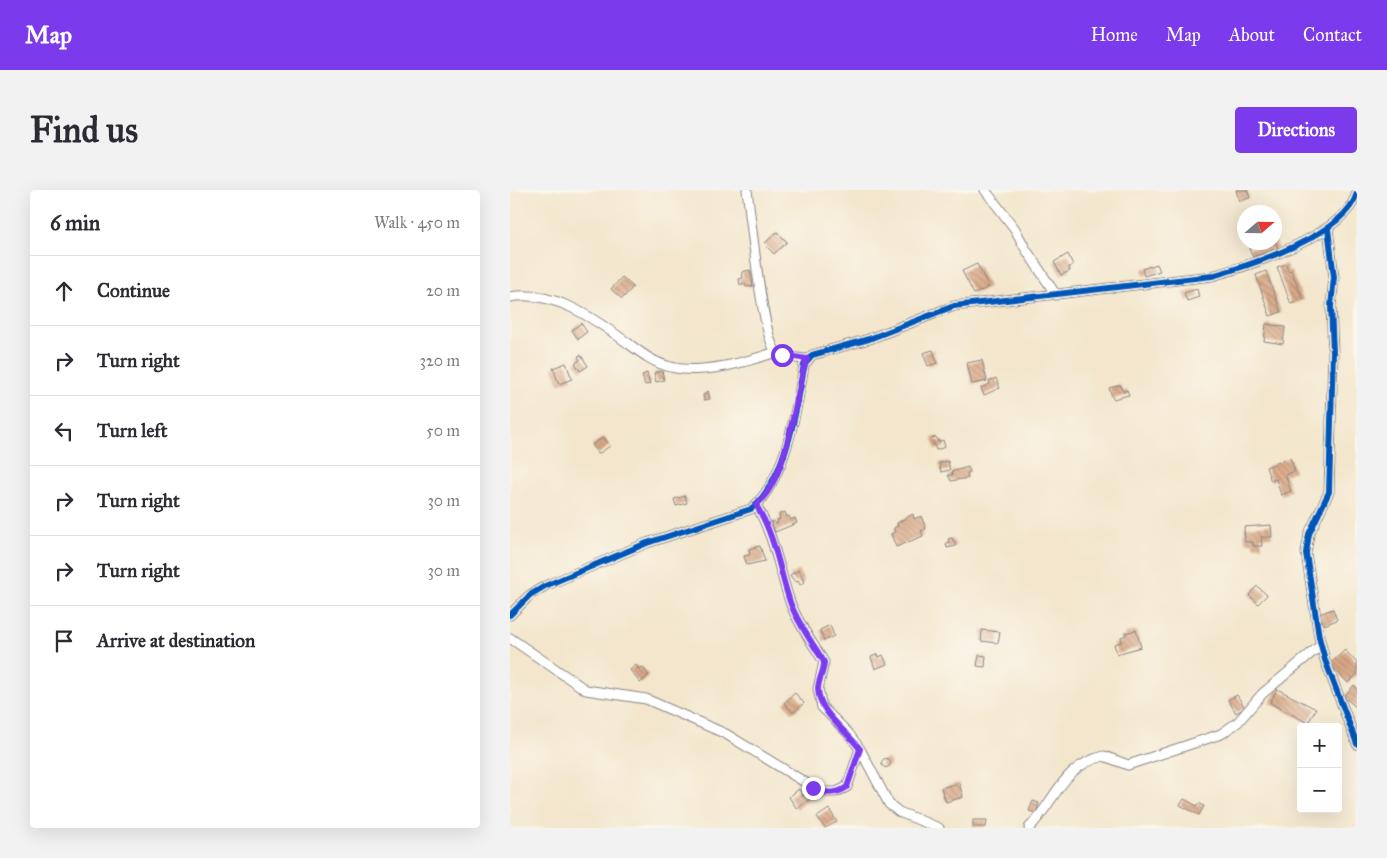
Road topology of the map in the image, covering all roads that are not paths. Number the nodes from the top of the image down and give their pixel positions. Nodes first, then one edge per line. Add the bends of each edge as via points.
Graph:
1 (747, 190) edge
2 (984, 190) edge
3 (1357, 193) edge
4 (1328, 228) junction
5 (1056, 295) junction
6 (510, 297) edge
7 (776, 352) junction
8 (807, 359) junction
9 (756, 505) junction
10 (510, 615) edge
11 (510, 638) edge
12 (1321, 645) junction
13 (1357, 744) edge
14 (860, 749) junction
15 (939, 828) edge
16 (1029, 828) edge

1 - 7 street via 766,318
2 - 5 street via 1016,228 1025,248
3 - 4 street via 1344,216
4 - 5 street via 1248,266 1212,276
4 - 12 street via 1334,277 1329,492 1309,534 1306,553
5 - 8 street via 954,306
6 - 7 street via 523,295 557,302 591,316 654,362 672,368 695,369 743,363
7 - 8 street
8 - 9 street via 777,472 770,488
9 - 10 street via 647,543 545,586 530,595
9 - 14 street via 768,530 790,602 824,662 818,689 822,707
11 - 14 street via 586,690 646,699 726,734 821,792 836,792 847,787
12 - 13 street
12 - 16 street via 1262,694 1238,722 1221,734 1128,765 1104,756 1084,763 1070,773
14 - 15 street via 890,804 899,812

